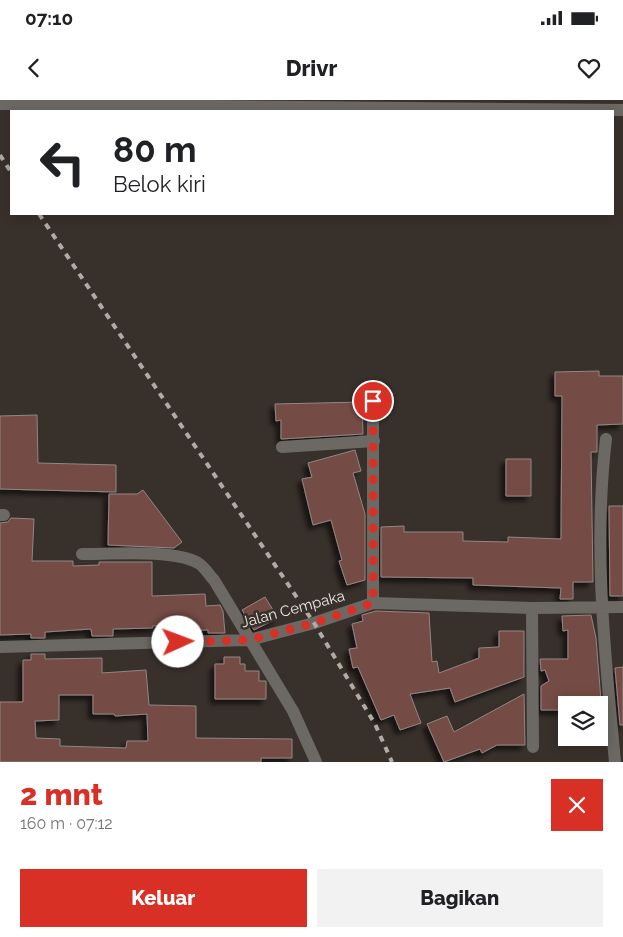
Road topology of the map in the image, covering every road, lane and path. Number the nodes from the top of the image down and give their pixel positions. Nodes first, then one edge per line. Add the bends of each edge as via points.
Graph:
1 (17, 102) edge
2 (0, 104) edge
3 (383, 104) edge
4 (623, 110) edge
5 (373, 401) dead end
6 (606, 439) dead end
7 (374, 441) junction
8 (282, 447) dead end
9 (82, 554) dead end
10 (373, 603) junction
11 (601, 606) junction
12 (623, 606) edge
13 (532, 608) junction
14 (249, 640) junction
15 (0, 647) edge
16 (533, 747) dead end
17 (316, 762) edge
18 (615, 762) edge

1 - 2 street
1 - 3 street
3 - 4 street
5 - 7 street
6 - 11 street via 601,484
7 - 8 street
7 - 10 street
9 - 14 street via 160,554 186,557 200,564 214,580
10 - 13 street, Jalan Cempaka
10 - 14 street, Jalan Cempaka
11 - 12 street, Jalan Cempaka
11 - 13 street, Jalan Cempaka
11 - 18 street
13 - 16 street
14 - 15 street, Jalan Cempaka
14 - 17 street via 292,712

